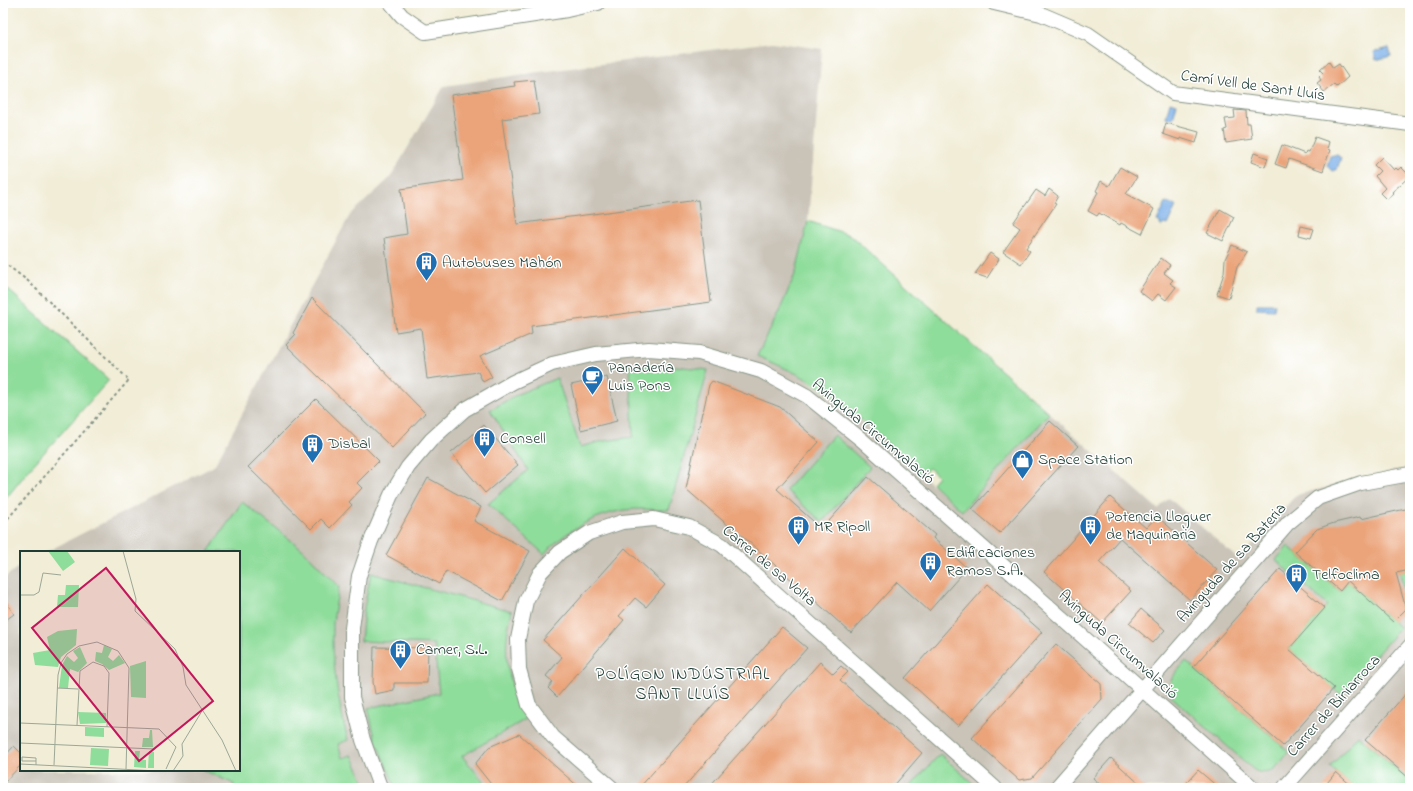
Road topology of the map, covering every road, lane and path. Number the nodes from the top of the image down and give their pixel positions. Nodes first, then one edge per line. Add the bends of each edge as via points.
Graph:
1 (391, 3) edge
2 (598, 3) edge
3 (994, 3) edge
4 (1410, 124) edge
5 (3, 262) edge
6 (1410, 474) edge
7 (3, 524) edge
8 (1410, 646) edge
9 (1143, 690) junction
10 (381, 788) edge
11 (612, 788) edge
12 (995, 788) edge
13 (1056, 788) edge
14 (1253, 788) edge
15 (1284, 788) edge

1 - 2 street via 402,16 425,32
3 - 4 street, Camí Vell de Sant Lluís via 1041,14 1088,34 1173,93
5 - 7 path via 28,281 129,380
6 - 9 street, Avinguda de sa Bateria via 1361,483 1318,498 1288,522
8 - 15 street, Carrer de Biniarroca
9 - 10 street, Avinguda Circumvalació via 862,440 808,396 761,371 699,353 649,349 596,354 552,364 513,382 464,410 431,440 408,468 391,495 359,576 352,628 352,697 362,740
9 - 13 street, Avinguda de sa Bateria
9 - 14 street, Avinguda Circumvalació
11 - 12 street, Carrer de sa Volta via 553,736 529,705 519,669 518,639 526,601 540,573 560,552 589,534 622,522 654,519 689,527 722,545

